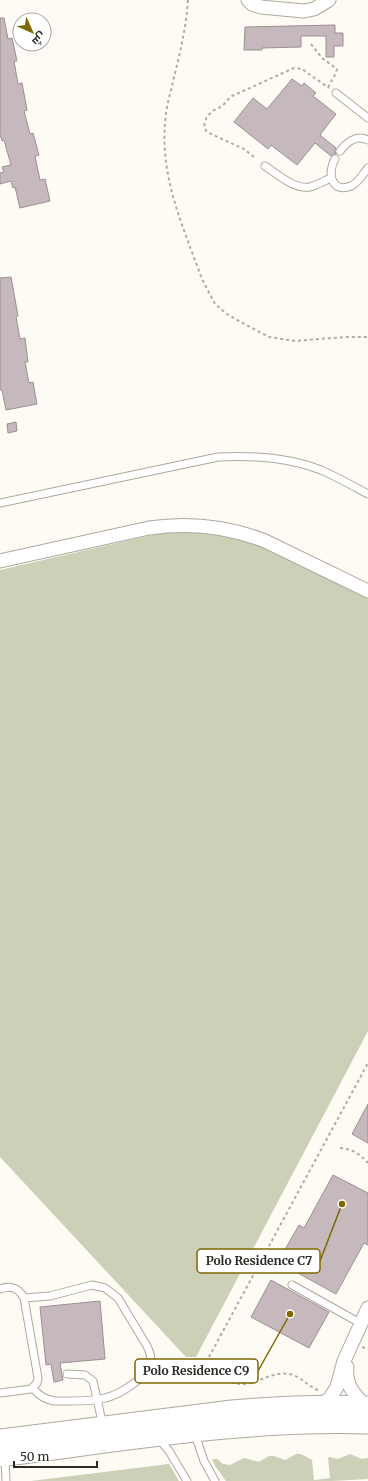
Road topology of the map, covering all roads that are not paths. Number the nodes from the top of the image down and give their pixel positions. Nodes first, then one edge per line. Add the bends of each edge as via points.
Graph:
1 (248, 0) edge
2 (329, 0) edge
3 (336, 93) road end
4 (368, 118) edge
5 (368, 140) edge
6 (340, 151) dead end
7 (335, 159) dead end
8 (265, 166) dead end
9 (368, 168) edge
10 (331, 178) junction
11 (368, 494) edge
12 (0, 503) edge
13 (0, 561) edge
14 (368, 591) edge
15 (292, 1286) dead end
16 (0, 1289) edge
17 (24, 1298) junction
18 (368, 1308) edge
19 (360, 1322) junction
20 (348, 1352) junction
21 (67, 1374) dead end
22 (34, 1388) junction
23 (0, 1393) edge
24 (98, 1400) junction
25 (328, 1400) junction
26 (366, 1406) edge
27 (368, 1424) edge
28 (195, 1432) junction
29 (105, 1435) junction
30 (158, 1437) junction
31 (3, 1447) edge
32 (4, 1479) edge
33 (187, 1481) edge
34 (215, 1481) edge

1 - 2 street via 261,7 304,11 314,9
3 - 4 lane
5 - 6 lane via 352,140
7 - 10 lane
8 - 10 lane via 296,186 310,187
9 - 10 lane via 356,183 347,187 337,186
11 - 12 lane via 322,470 297,462 245,456 218,457
13 - 14 street via 150,528 201,525 234,530 260,539
15 - 19 lane
16 - 17 lane via 16,1289
17 - 22 lane via 38,1378
17 - 24 lane via 50,1296 92,1285 105,1288 118,1298 150,1352 150,1367 141,1379 124,1390
18 - 19 street
19 - 20 street
20 - 25 street via 339,1381
20 - 26 street via 348,1382 352,1392
21 - 24 lane via 89,1377
22 - 23 lane
22 - 24 lane via 40,1396 50,1400
24 - 29 lane
25 - 26 street
25 - 29 street via 232,1410
27 - 28 street via 293,1424
28 - 30 street
28 - 34 lane via 204,1461
29 - 30 street
29 - 31 street
30 - 33 lane
31 - 32 lane

